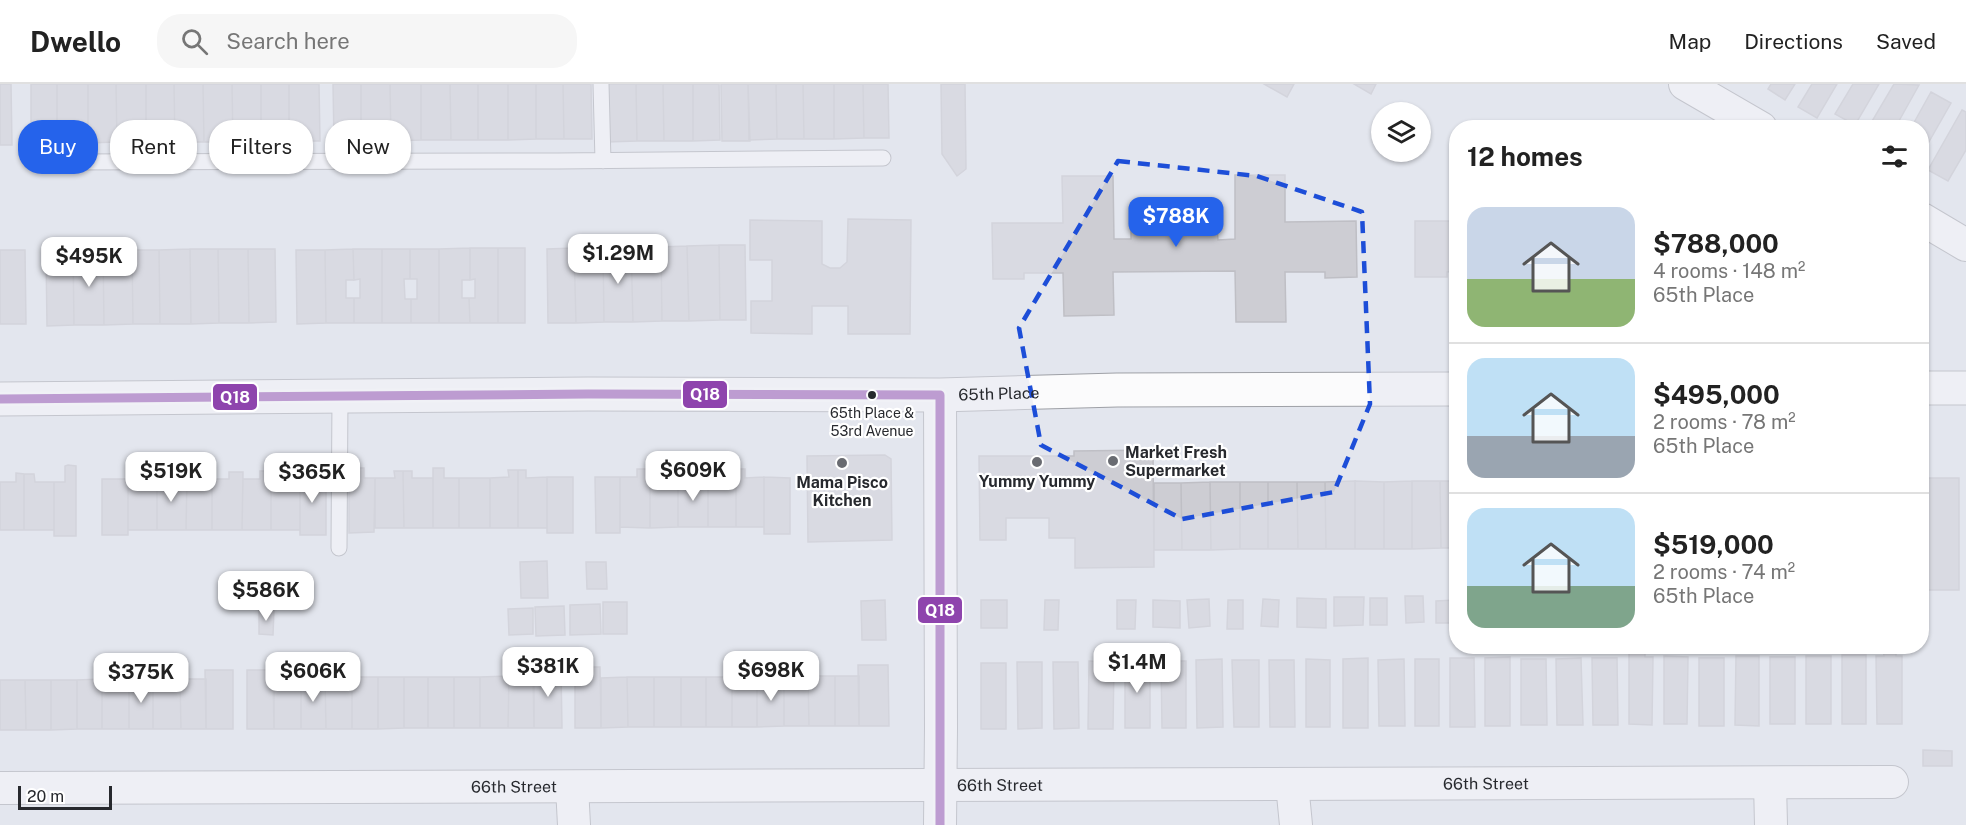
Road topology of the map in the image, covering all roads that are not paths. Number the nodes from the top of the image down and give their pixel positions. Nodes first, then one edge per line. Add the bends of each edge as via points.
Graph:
1 (601, 84) edge
2 (1685, 84) edge
3 (1747, 120) edge
4 (883, 158) dead end
5 (603, 161) junction
6 (98, 162) edge
7 (1929, 223) edge
8 (1966, 244) edge
9 (1962, 382) edge
10 (1929, 387) edge
11 (1449, 389) edge
12 (940, 395) junction
13 (340, 396) junction
14 (0, 399) edge
15 (339, 548) dead end
16 (1892, 782) dead end
17 (1770, 783) junction
18 (940, 784) junction
19 (1292, 784) junction
20 (572, 787) junction
21 (0, 788) edge
22 (574, 825) edge
23 (940, 825) edge
24 (1296, 825) edge
25 (1771, 825) edge

1 - 5 lane
2 - 3 street
4 - 5 lane
5 - 6 lane
7 - 8 street
9 - 10 street
11 - 12 street, 65th Place
12 - 13 street, 65th Place
12 - 18 street
13 - 14 street, 65th Place
13 - 15 lane
16 - 17 street, 66th Street
17 - 19 street, 66th Street
17 - 25 street
18 - 19 street, 66th Street
18 - 20 street, 66th Street
18 - 23 street
19 - 24 street
20 - 21 street, 66th Street
20 - 22 street

